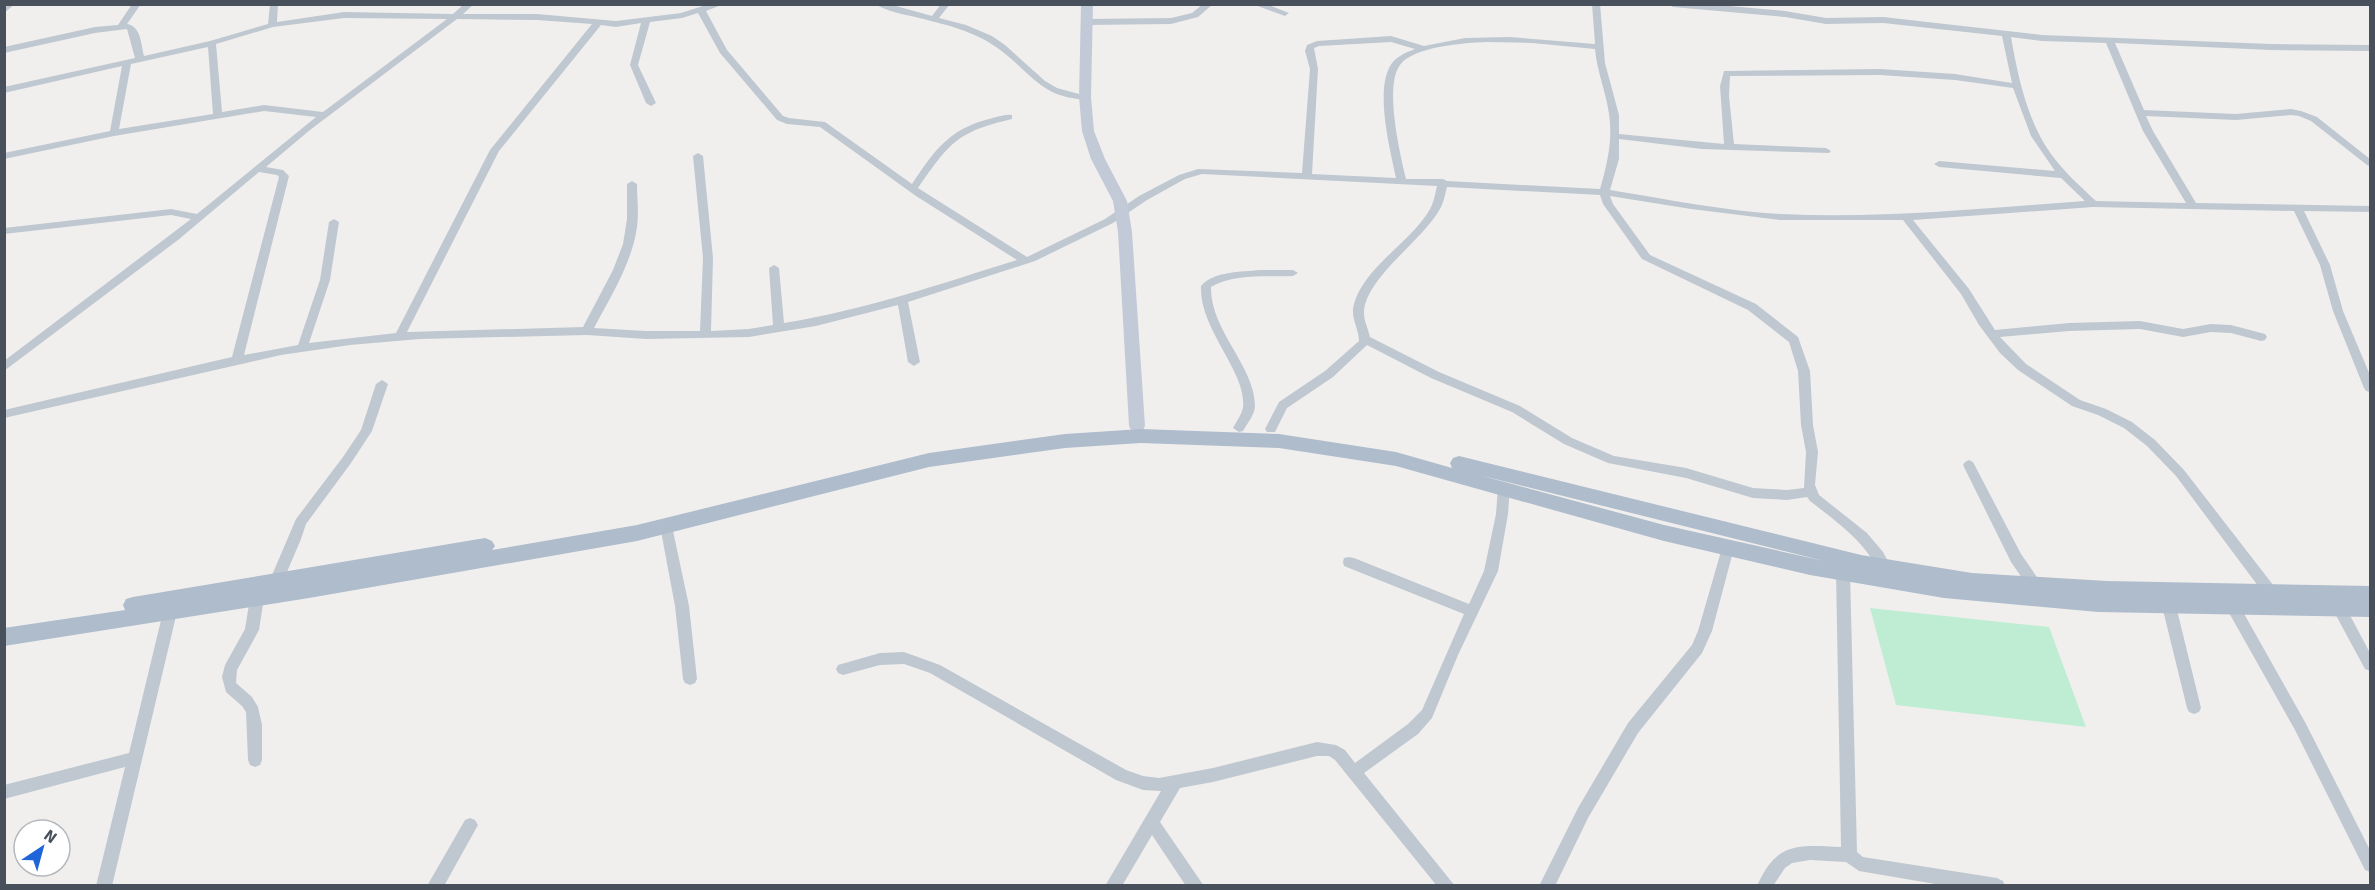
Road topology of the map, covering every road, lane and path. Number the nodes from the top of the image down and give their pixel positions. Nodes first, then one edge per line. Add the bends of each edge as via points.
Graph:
1 (11, 4) edge
2 (136, 4) edge
3 (274, 4) edge
4 (346, 4) edge
5 (470, 4) edge
6 (720, 4) edge
7 (879, 4) edge
8 (946, 4) edge
9 (1087, 4) edge
10 (1209, 4) edge
11 (1256, 4) edge
12 (1596, 4) edge
13 (1673, 4) edge
14 (1745, 7) edge
15 (701, 10) junction
16 (4, 11) edge
17 (1285, 13) dead end
18 (344, 15) junction
19 (453, 18) junction
20 (933, 20) junction
21 (646, 22) junction
22 (1086, 22) junction
23 (598, 23) junction
24 (272, 25) junction
25 (122, 26) junction
26 (2006, 35) junction
27 (2109, 40) junction
28 (212, 43) junction
29 (1599, 47) junction
30 (2370, 48) edge
31 (1424, 49) junction
32 (4, 50) edge
33 (140, 59) junction
34 (127, 62) junction
35 (2017, 86) junction
36 (4, 90) edge
37 (1085, 97) junction
38 (651, 103) dead end
39 (2142, 113) junction
40 (324, 115) junction
41 (218, 116) junction
42 (1009, 117) dead end
43 (114, 133) junction
44 (1614, 136) junction
45 (1729, 147) junction
46 (1826, 152) dead end
47 (4, 156) edge
48 (698, 156) dead end
49 (2370, 163) edge
50 (1940, 164) dead end
51 (257, 169) junction
52 (2063, 175) junction
53 (1307, 178) junction
54 (1401, 180) junction
55 (1443, 182) junction
56 (632, 184) dead end
57 (913, 189) junction
58 (1604, 192) junction
59 (2093, 204) junction
60 (2192, 204) junction
61 (2298, 209) junction
62 (2370, 209) edge
63 (1121, 211) junction
64 (199, 217) junction
65 (1906, 217) junction
66 (334, 222) dead end
67 (4, 231) edge
68 (1026, 261) junction
69 (774, 268) dead end
70 (1293, 273) dead end
71 (902, 300) junction
72 (779, 329) junction
73 (587, 330) junction
74 (1992, 334) junction
75 (400, 336) junction
76 (705, 336) junction
77 (2261, 337) dead end
78 (1365, 339) junction
79 (302, 348) junction
80 (237, 360) junction
81 (914, 362) dead end
82 (4, 367) edge
83 (381, 384) dead end
84 (2370, 388) edge
85 (4, 414) edge
86 (1137, 426) junction
87 (1239, 428) junction
88 (1271, 429) junction
89 (1969, 465) dead end
90 (1504, 488) junction
91 (1809, 492) junction
92 (666, 526) junction
93 (1728, 548) junction
94 (1349, 562) dead end
95 (1884, 567) junction
96 (1843, 572) junction
97 (276, 582) junction
98 (2036, 586) junction
99 (2272, 594) junction
100 (2370, 594) edge
101 (257, 598) junction
102 (2169, 606) junction
103 (2233, 607) junction
104 (2339, 608) junction
105 (2370, 609) edge
106 (1472, 611) junction
107 (170, 612) junction
108 (48, 624) junction
109 (4, 625) edge
110 (4, 637) edge
111 (2370, 665) edge
112 (843, 669) dead end
113 (690, 678) dead end
114 (2194, 708) dead end
115 (136, 758) junction
116 (255, 760) dead end
117 (1354, 772) junction
118 (1175, 782) junction
119 (4, 792) edge
120 (1151, 822) junction
121 (470, 825) dead end
122 (1850, 855) junction
123 (2370, 865) edge
124 (104, 885) edge
125 (435, 885) edge
126 (1113, 885) edge
127 (1196, 885) edge
128 (1447, 885) edge
129 (1547, 885) edge
130 (1765, 885) edge
131 (1997, 885) edge

1 - 16 street
2 - 25 street
3 - 24 street
4 - 18 street
5 - 19 street
6 - 15 street
7 - 20 street
8 - 20 street
9 - 22 street
10 - 22 street via 1195,15 1171,21
11 - 17 street
12 - 29 street
13 - 14 street
14 - 26 street via 1826,21 1883,20
15 - 21 street
15 - 57 street via 723,51 780,118 822,124
18 - 19 street
18 - 24 street
19 - 23 street via 537,17
19 - 40 street
20 - 37 street via 990,38 1055,92
21 - 23 street
21 - 38 street via 634,65
22 - 37 street
23 - 75 street via 495,150
24 - 28 street
25 - 32 street
25 - 33 street via 133,28
26 - 27 street
26 - 35 street
27 - 30 street
27 - 39 street
28 - 33 street
28 - 41 street
29 - 31 street via 1486,38 1453,40
29 - 44 street via 1614,115
31 - 53 street via 1391,39 1310,47 1314,69
31 - 54 street via 1401,60 1391,74 1390,112
33 - 34 street
34 - 36 street
34 - 43 street
35 - 45 street via 1880,72 1727,73 1723,83
35 - 52 street via 2043,150
37 - 63 street via 1088,131
39 - 49 street via 2236,117 2301,114 2314,119
39 - 60 street
40 - 41 street via 264,108
40 - 51 street
41 - 43 street
42 - 57 street via 958,133 941,149
43 - 47 street
44 - 45 street
44 - 58 street via 1614,159
45 - 46 street
48 - 76 street via 708,258
50 - 52 street
51 - 64 street
51 - 80 street via 284,176
52 - 59 street
53 - 54 street
53 - 63 street via 1201,171 1182,177
54 - 55 street
55 - 58 street
55 - 78 street via 1435,209 1361,299 1358,309
56 - 73 street via 627,246
57 - 68 street
58 - 65 street via 1780,217
58 - 91 street via 1646,257 1752,307 1794,340 1804,371 1812,452
59 - 60 street
59 - 65 street
60 - 61 street
61 - 62 street
61 - 84 street via 2325,265 2338,311
63 - 68 street via 1109,221
63 - 86 street
64 - 67 street via 171,212
64 - 82 street
65 - 74 street via 1965,292
66 - 79 street via 324,280
68 - 71 street
69 - 72 street
70 - 87 street via 1242,276 1211,281 1206,286 1207,305 1243,382 1249,407
71 - 72 street
71 - 81 street
72 - 76 street
73 - 75 street
73 - 76 street
74 - 77 street via 2140,325 2183,333 2231,329
74 - 99 street via 2022,367 2076,403 2102,412 2151,443 2180,473
75 - 79 street
78 - 88 street via 1329,374 1283,405
78 - 91 street via 1435,375 1516,409 1568,441 1612,460 1686,473 1753,493
79 - 80 street
80 - 85 street
83 - 97 street via 366,431 300,522
86 - 87 main road
86 - 97 main road via 1067,429 920,451 634,522
87 - 88 main road
88 - 95 main road via 1405,450
89 - 98 street via 2016,558
90 - 92 main road via 1396,459 1309,444 1141,436 1054,442 929,460
90 - 93 main road
90 - 106 street via 1491,571
91 - 95 street via 1858,531 1873,546
92 - 101 main road
92 - 113 street via 682,606
93 - 96 main road
93 - 129 street via 1697,649 1633,728 1583,813
94 - 106 street
95 - 98 main road
96 - 102 main road via 2014,598
96 - 122 street
97 - 108 main road
98 - 99 main road
99 - 100 main road
101 - 107 main road
101 - 116 street via 252,630 228,676 234,693 246,700 252,710
102 - 103 main road
102 - 114 street
103 - 104 main road
103 - 123 street via 2300,726
104 - 105 main road
104 - 111 street
106 - 117 street via 1427,714 1413,729
107 - 108 main road
107 - 115 street
108 - 109 main road
108 - 110 main road
112 - 118 street via 880,659 903,658 935,669 1121,775 1143,783
115 - 119 street
115 - 124 street
117 - 118 street via 1340,755 1317,749
117 - 128 street
118 - 120 street
120 - 126 street
120 - 127 street
121 - 125 street
122 - 130 street via 1787,855
122 - 131 street via 1859,864

